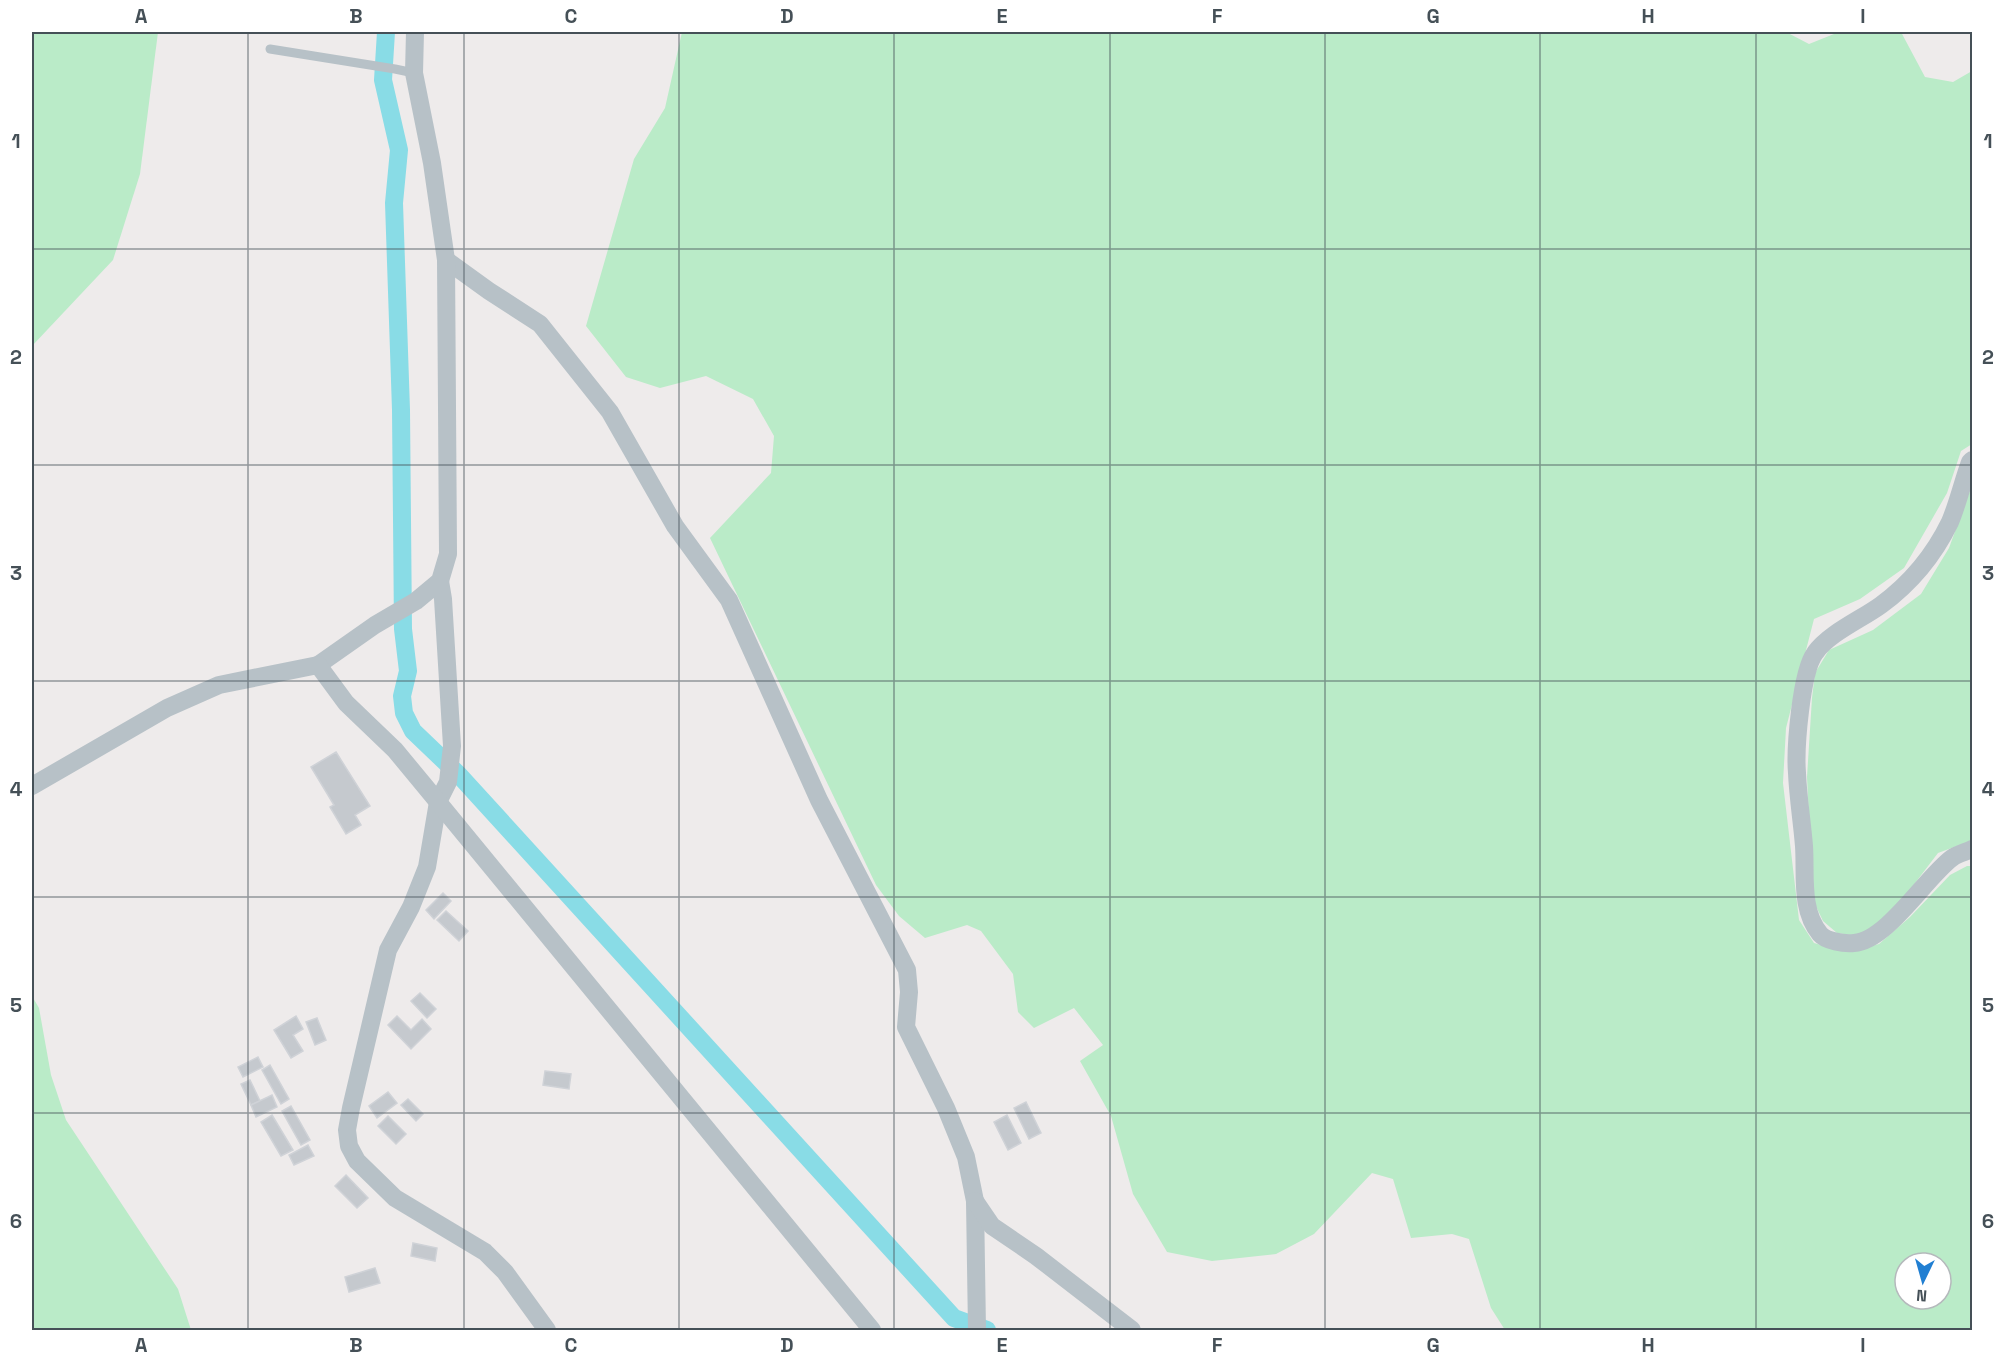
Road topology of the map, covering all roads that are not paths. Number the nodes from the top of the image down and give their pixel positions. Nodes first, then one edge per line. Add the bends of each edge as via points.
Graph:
1 (416, 34) edge
2 (270, 49) dead end
3 (414, 74) junction
4 (446, 260) junction
5 (1972, 460) edge
6 (440, 581) junction
7 (318, 665) junction
8 (32, 786) edge
9 (438, 802) junction
10 (1972, 849) edge
11 (975, 1201) junction
12 (547, 1330) edge
13 (872, 1330) edge
14 (977, 1330) edge
15 (1132, 1330) edge

1 - 3 street
2 - 3 lane
3 - 4 street
4 - 6 street via 447,554
4 - 11 street via 540,324 610,412 675,526 729,600 819,800 907,970 906,1027 966,1157
5 - 10 street via 1951,520 1932,555 1881,605 1815,653 1804,682 1796,770 1806,896 1810,915 1821,935 1856,944 1874,936 1952,857
6 - 7 street
6 - 9 street via 452,760 448,782
7 - 8 street via 219,685 167,708
7 - 9 street via 346,703 394,750
9 - 12 street via 428,867 388,950 351,1108 349,1146 357,1161 395,1198 485,1252 505,1272
9 - 13 street
11 - 14 street
11 - 15 street via 992,1226

